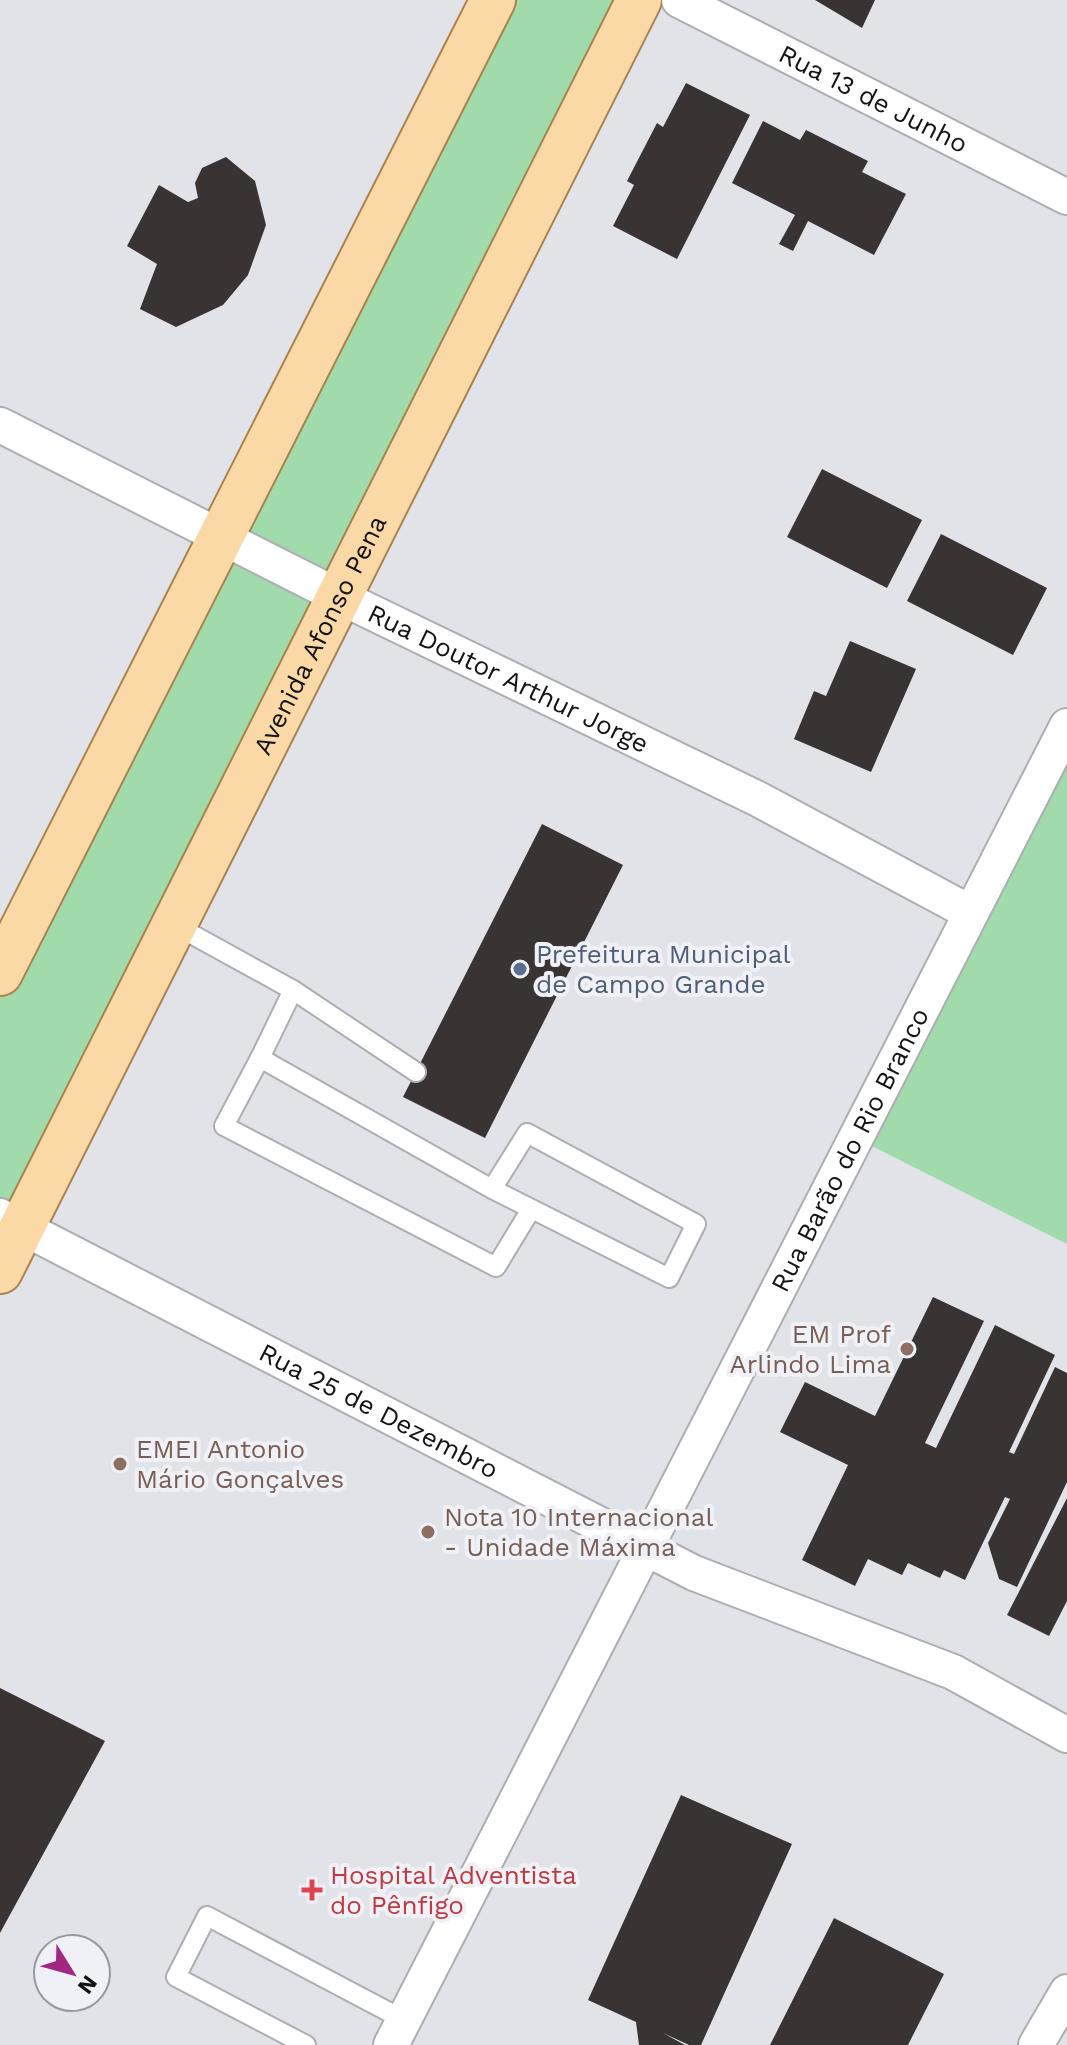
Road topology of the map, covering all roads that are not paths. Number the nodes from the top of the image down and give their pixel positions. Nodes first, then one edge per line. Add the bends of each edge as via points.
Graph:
1 (493, 0) edge
2 (639, 0) edge
3 (679, 0) edge
4 (1067, 197) edge
5 (0, 425) edge
6 (221, 537) junction
7 (338, 596) junction
8 (1067, 726) edge
9 (971, 913) junction
10 (175, 925) junction
11 (0, 973) edge
12 (293, 990) junction
13 (260, 1058) junction
14 (416, 1072) dead end
15 (492, 1189) junction
16 (530, 1211) junction
17 (10, 1222) edge
18 (0, 1271) edge
19 (646, 1548) junction
20 (1067, 1735) edge
21 (1067, 1992) edge
22 (397, 2032) edge
23 (306, 2045) edge
24 (1036, 2045) edge

1 - 6 main road
2 - 7 main road, Avenida Afonso Pena
3 - 4 street, Rua 13 de Junho
5 - 6 street, Rua Doutor Arthur Jorge
6 - 7 street, Rua Doutor Arthur Jorge
6 - 11 main road
7 - 9 street, Rua Doutor Arthur Jorge via 758,799
7 - 10 main road, Avenida Afonso Pena
8 - 9 street, Rua Barão do Rio Branco
9 - 19 street, Rua Barão do Rio Branco
10 - 12 lane
10 - 17 main road, Avenida Afonso Pena
12 - 13 lane
12 - 14 lane
13 - 15 lane
13 - 16 lane via 224,1126 496,1267
15 - 16 lane
15 - 16 lane via 527,1133 696,1224 669,1278
17 - 18 main road, Avenida Afonso Pena
17 - 19 street, Rua 25 de Dezembro
19 - 20 street, Rua 25 de Dezembro via 694,1573 953,1672
19 - 22 street, Rua Barão do Rio Branco
21 - 24 street
22 - 23 lane via 207,1916 176,1977

